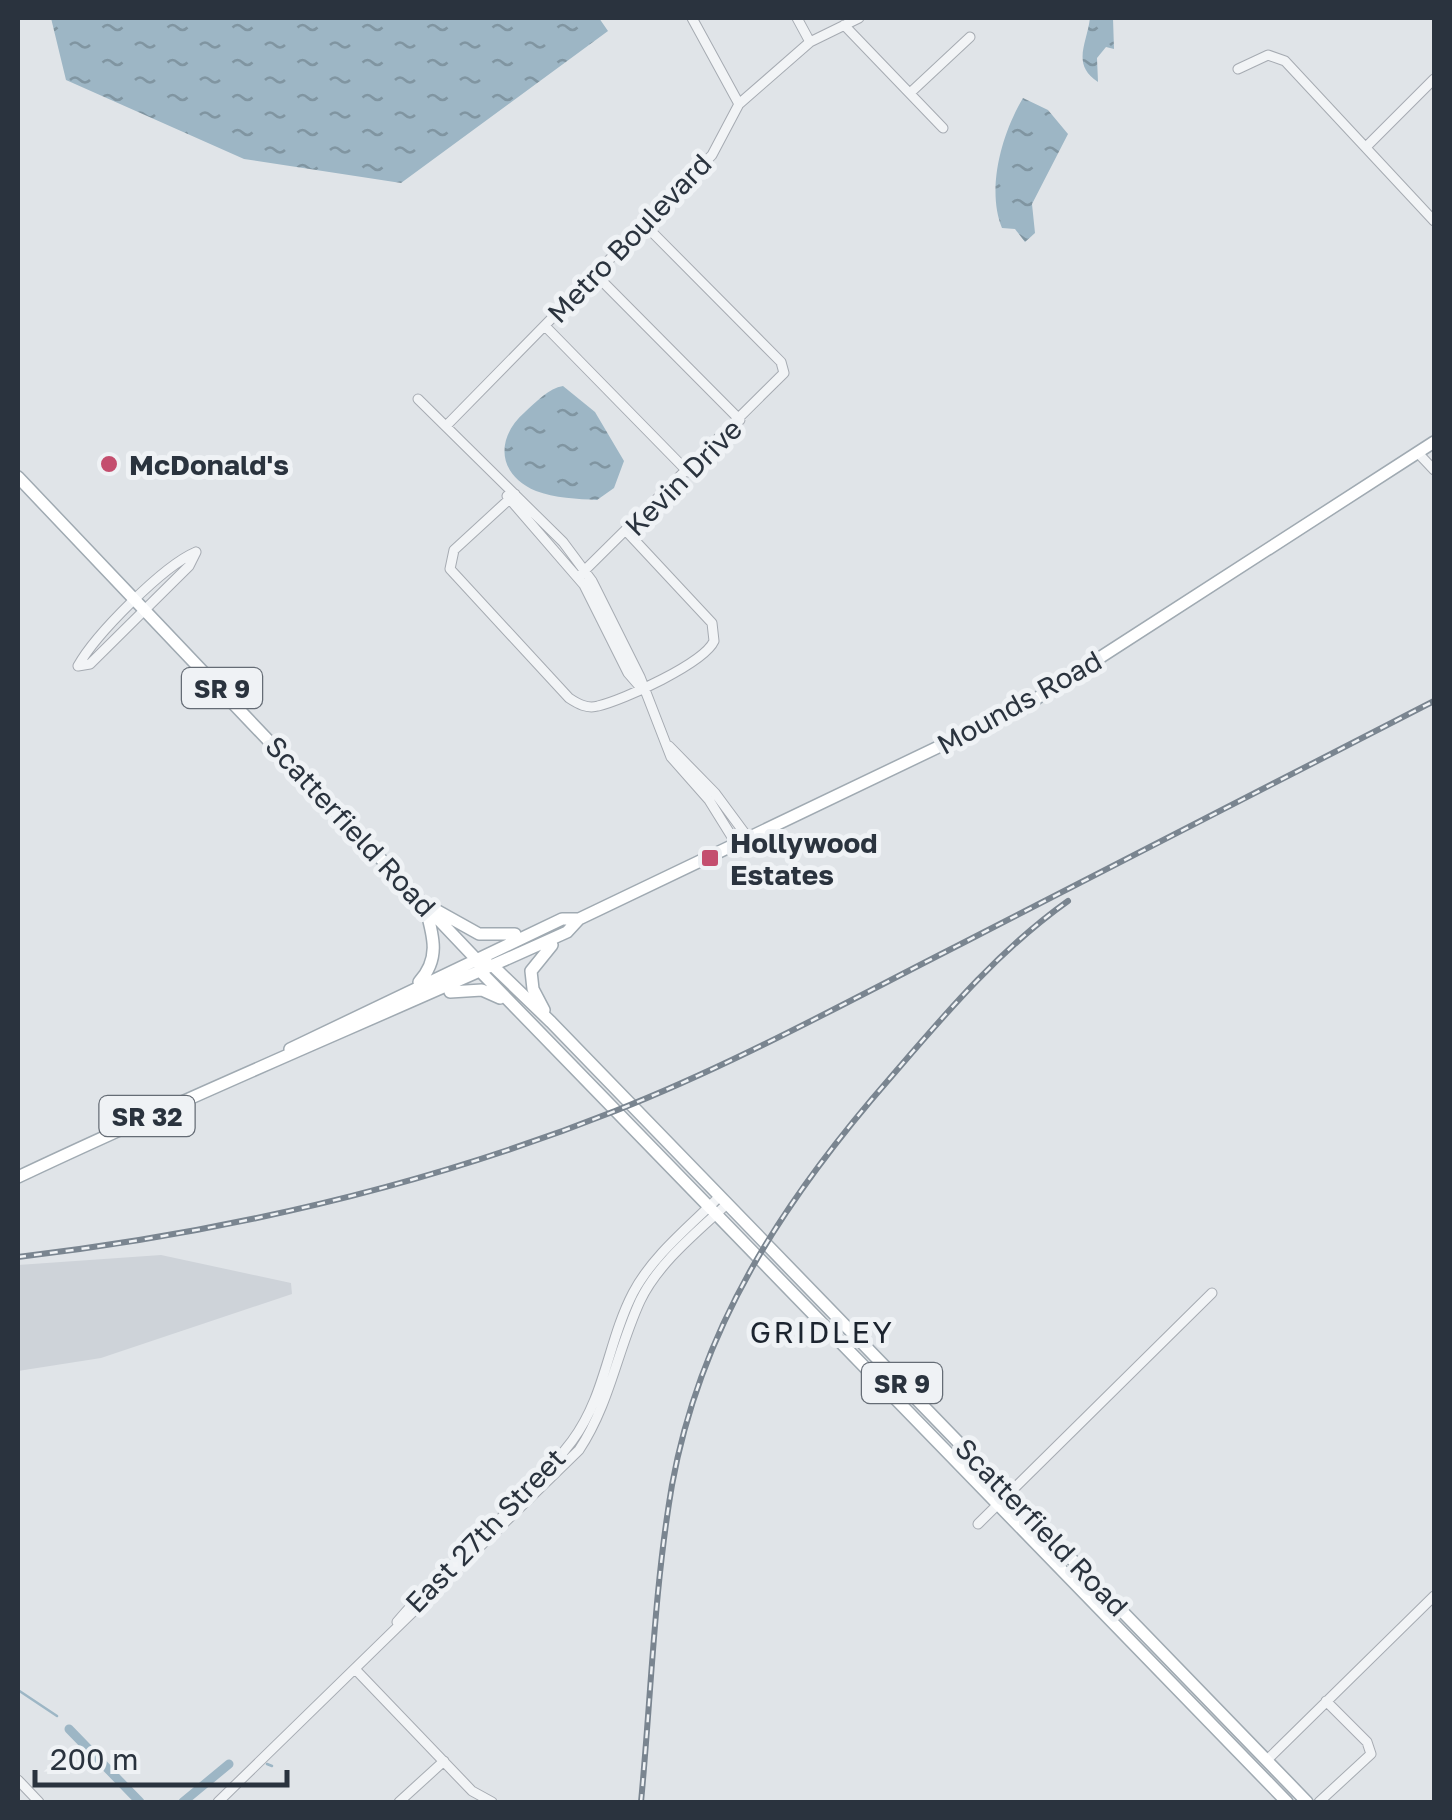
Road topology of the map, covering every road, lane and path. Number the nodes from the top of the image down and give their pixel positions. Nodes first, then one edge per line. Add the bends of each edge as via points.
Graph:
1 (692, 18) edge
2 (797, 18) edge
3 (858, 18) edge
4 (844, 25) junction
5 (970, 37) dead end
6 (810, 42) junction
7 (1238, 70) dead end
8 (1434, 79) edge
9 (910, 93) junction
10 (739, 104) junction
11 (943, 128) dead end
12 (1367, 146) junction
13 (1434, 221) edge
14 (644, 224) junction
15 (595, 274) junction
16 (545, 326) junction
17 (418, 399) dead end
18 (740, 420) junction
19 (446, 426) junction
20 (1434, 442) edge
21 (1418, 452) junction
22 (1434, 470) edge
23 (688, 472) junction
24 (18, 477) edge
25 (512, 497) junction
26 (628, 532) junction
27 (582, 574) junction
28 (142, 604) junction
29 (641, 688) junction
30 (743, 842) junction
31 (424, 902) junction
32 (562, 918) junction
33 (578, 919) junction
34 (567, 932) junction
35 (476, 959) junction
36 (493, 966) junction
37 (480, 973) junction
38 (414, 986) junction
39 (422, 1000) junction
40 (518, 1010) junction
41 (552, 1022) junction
42 (278, 1057) junction
43 (18, 1177) edge
44 (724, 1200) junction
45 (713, 1211) junction
46 (1212, 1293) dead end
47 (1010, 1493) junction
48 (998, 1504) junction
49 (978, 1524) dead end
50 (1434, 1596) edge
51 (355, 1669) junction
52 (1326, 1701) junction
53 (1266, 1760) junction
54 (444, 1761) junction
55 (18, 1780) edge
56 (34, 1801) edge
57 (218, 1802) edge
58 (399, 1802) edge
59 (492, 1802) edge
60 (1287, 1802) edge
61 (1307, 1802) edge
62 (1318, 1802) edge

1 - 10 street
2 - 6 street
3 - 4 street, Metro Boulevard
4 - 6 street, Metro Boulevard
4 - 9 street
5 - 9 street
6 - 10 street, Metro Boulevard
7 - 12 street via 1268,56 1285,60
8 - 12 street
9 - 11 street
10 - 14 street, Metro Boulevard via 712,154
12 - 13 street
14 - 15 street, Metro Boulevard
14 - 18 street, Kevin Drive via 781,362 784,374
15 - 16 street, Metro Boulevard
15 - 18 street
16 - 19 street, Metro Boulevard
16 - 23 street
17 - 19 street
18 - 23 street, Kevin Drive
19 - 25 street
20 - 21 main road, Mounds Road
21 - 22 street
21 - 30 main road, Mounds Road via 1028,704
23 - 26 street, Kevin Drive
24 - 28 main road, Scatterfield Road / SR 9
25 - 27 street
25 - 29 street via 454,550 452,574 575,702 598,706
26 - 27 street, Kevin Drive
26 - 29 street via 715,633 704,655
27 - 29 street via 610,612
28 - 28 street via 189,566 196,552 182,558
28 - 28 street via 86,652 78,666 90,664
28 - 31 main road, Scatterfield Road / SR 9
29 - 30 street via 671,758
30 - 33 main road, Mounds Road
31 - 32 main road via 489,937
31 - 35 main road, Scatterfield Road / SR 9
31 - 38 main road via 434,960
32 - 33 main road, Mounds Road
32 - 35 main road, Mounds Road
33 - 34 main road, Mounds Road
34 - 36 main road, Mounds Road
34 - 41 main road via 531,971 533,989
35 - 36 main road, Scatterfield Road / SR 9
35 - 37 main road, Scatterfield Road / SR 9
35 - 38 main road, Mounds Road
36 - 37 main road, Mounds Road / SR 32
36 - 41 main road, Scatterfield Road / SR 9
37 - 39 main road, Mounds Road / SR 32
37 - 40 main road, Scatterfield Road / SR 9
38 - 42 main road, Mounds Road / SR 32
39 - 40 main road via 467,988
39 - 42 main road, Mounds Road / SR 32
40 - 45 main road, Scatterfield Road / SR 9
41 - 44 main road, Scatterfield Road / SR 9
42 - 43 main road, Mounds Road / SR 32
44 - 45 street, East 27th Street
44 - 47 main road, Scatterfield Road / SR 9
45 - 48 main road, Scatterfield Road / SR 9
45 - 51 street, East 27th Street via 642,1278 601,1390 572,1440 435,1577
46 - 47 street
47 - 48 street
47 - 53 main road, Scatterfield Road / SR 9
48 - 49 street
48 - 60 main road, Scatterfield Road / SR 9
50 - 52 street
51 - 54 street
51 - 57 street, East 27th Street
52 - 53 street
52 - 62 street via 1371,1754
53 - 61 main road, Scatterfield Road / SR 9
54 - 58 street
54 - 59 street
55 - 56 street

